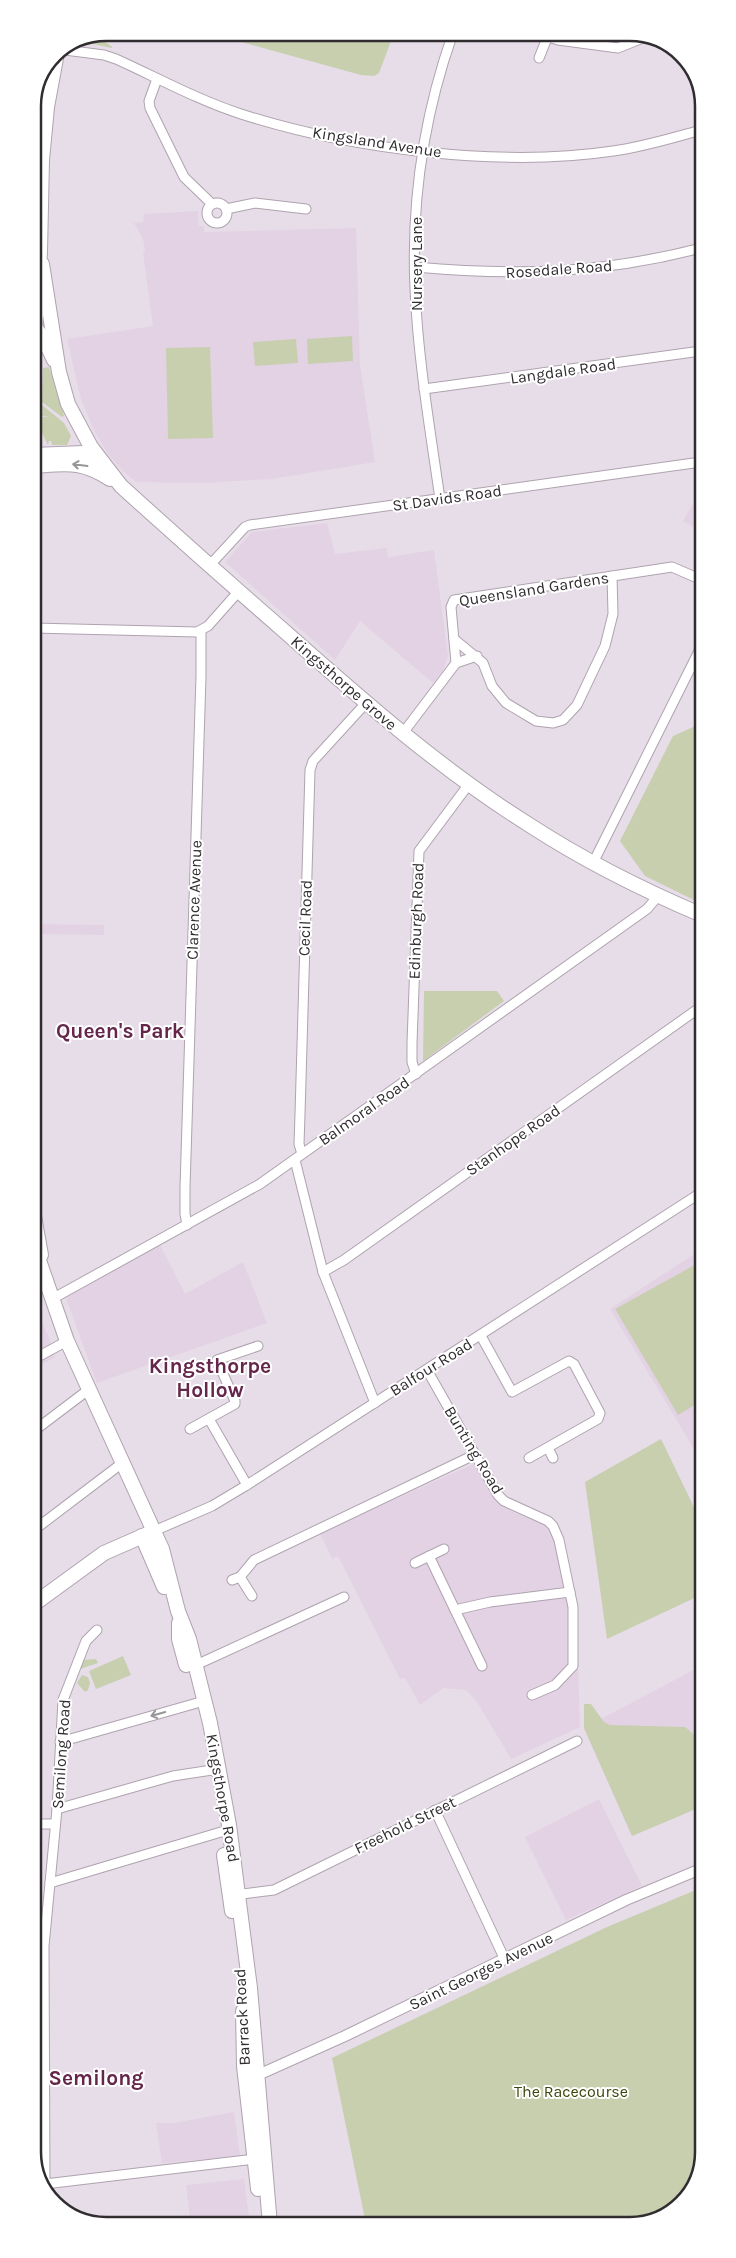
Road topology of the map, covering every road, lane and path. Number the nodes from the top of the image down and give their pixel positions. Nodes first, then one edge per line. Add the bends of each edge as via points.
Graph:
1 (451, 41) edge
2 (546, 41) edge
3 (580, 41) edge
4 (635, 41) edge
5 (72, 51) edge
6 (539, 58) dead end
7 (55, 66) edge
8 (157, 79) junction
9 (695, 132) edge
10 (422, 151) junction
11 (212, 204) junction
12 (306, 208) dead end
13 (226, 209) junction
14 (41, 215) edge
15 (695, 249) edge
16 (41, 258) edge
17 (414, 267) junction
18 (41, 336) edge
19 (695, 352) edge
20 (59, 372) junction
21 (424, 390) junction
22 (98, 458) junction
23 (41, 459) edge
24 (41, 461) edge
25 (695, 463) edge
26 (121, 486) junction
27 (440, 499) junction
28 (210, 565) junction
29 (612, 576) junction
30 (695, 577) edge
31 (239, 591) junction
32 (41, 628) edge
33 (201, 632) junction
34 (454, 639) junction
35 (477, 656) junction
36 (695, 659) edge
37 (456, 664) junction
38 (366, 704) junction
39 (403, 733) junction
40 (469, 784) junction
41 (593, 863) junction
42 (658, 896) junction
43 (695, 912) edge
44 (695, 1011) edge
45 (416, 1074) junction
46 (299, 1157) junction
47 (695, 1197) edge
48 (187, 1225) junction
49 (41, 1256) edge
50 (41, 1263) edge
51 (43, 1268) junction
52 (323, 1272) junction
53 (52, 1299) junction
54 (481, 1336) junction
55 (67, 1341) junction
56 (258, 1346) dead end
57 (41, 1355) edge
58 (427, 1370) junction
59 (88, 1390) junction
60 (375, 1403) junction
61 (209, 1419) junction
62 (41, 1426) edge
63 (190, 1429) dead end
64 (548, 1448) junction
65 (474, 1454) junction
66 (530, 1458) dead end
67 (554, 1458) dead end
68 (121, 1464) junction
69 (247, 1485) junction
70 (41, 1525) edge
71 (148, 1533) junction
72 (444, 1549) dead end
73 (429, 1556) junction
74 (415, 1563) dead end
75 (570, 1592) junction
76 (252, 1596) dead end
77 (344, 1597) dead end
78 (41, 1599) edge
79 (456, 1610) junction
80 (178, 1611) junction
81 (97, 1630) dead end
82 (196, 1665) junction
83 (482, 1666) dead end
84 (532, 1695) dead end
85 (201, 1702) junction
86 (577, 1741) dead end
87 (60, 1742) junction
88 (212, 1770) junction
89 (57, 1809) junction
90 (435, 1810) junction
91 (41, 1824) edge
92 (55, 1824) junction
93 (221, 1832) junction
94 (695, 1871) edge
95 (50, 1883) junction
96 (233, 1900) junction
97 (41, 1935) edge
98 (505, 1960) junction
99 (250, 1988) joint
100 (258, 2075) junction
101 (41, 2102) edge
102 (250, 2125) junction
103 (41, 2152) edge
104 (45, 2152) junction
105 (255, 2159) junction
106 (45, 2173) edge
107 (50, 2184) edge
108 (261, 2217) edge
109 (269, 2217) edge

1 - 10 street, Nursery Lane
2 - 6 street
3 - 4 street via 618,48
5 - 8 street, Kingsland Avenue via 116,59
7 - 14 main road via 43,141
8 - 10 street, Kingsland Avenue via 198,98 280,125
8 - 11 street via 150,108 184,177
9 - 10 street, Kingsland Avenue via 627,149 570,155 496,157
10 - 17 street, Nursery Lane
11 - 13 street via 218,203
11 - 13 street via 207,216 214,223 226,218
12 - 13 street via 255,203
15 - 17 street, Rosedale Road via 645,261 555,272 499,273
16 - 20 main road, Kingsthorpe Grove
17 - 21 street, Nursery Lane
18 - 20 main road, Kingsthorpe Grove
19 - 21 street, Langdale Road
20 - 22 main road, Kingsthorpe Grove via 72,414
21 - 27 street, Nursery Lane
22 - 23 main road via 84,453
22 - 26 main road, Kingsthorpe Grove
26 -> 24 main road via 87,466
25 - 27 street, St Davids Road
26 - 28 main road, Kingsthorpe Grove
27 - 28 street, St Davids Road via 250,524
28 - 31 main road, Kingsthorpe Grove
29 - 30 street, Queensland Gardens via 672,567
29 - 34 street, Queensland Gardens via 454,600 451,607
29 - 35 street via 613,614 605,646 577,705 563,720 553,723 536,721 506,703 492,686
31 - 33 street
31 - 38 main road, Kingsthorpe Grove
32 - 33 street
33 - 48 street, Clarence Avenue via 185,1188
34 - 35 street
34 - 37 street, Queensland Gardens
35 - 37 street
36 - 41 street
37 - 39 street
38 - 39 main road, Kingsthorpe Grove
38 - 46 street, Cecil Road via 313,762 310,770
39 - 40 main road, Kingsthorpe Grove
40 - 41 main road, Kingsthorpe Grove via 530,826
40 - 45 street, Edinburgh Road via 419,851 412,1043
41 - 42 main road, Kingsthorpe Grove
42 - 43 main road, Kingsthorpe Grove
42 - 45 street, Balmoral Road via 647,909
44 - 52 street, Stanhope Road
45 - 46 street, Balmoral Road
46 - 48 street, Balmoral Road via 260,1184
46 - 52 street, Cecil Road
47 - 54 street, Balfour Road
48 - 53 street, Balmoral Road
49 - 51 main road
50 - 51 main road
51 - 53 main road, Kingsthorpe Road
52 - 60 street, Cecil Road
53 - 55 main road, Kingsthorpe Road
54 - 58 street, Balfour Road
54 - 64 street via 512,1392 569,1361 574,1364 600,1413 598,1419
55 - 57 street
55 - 59 main road, Kingsthorpe Road
56 - 61 street via 217,1360 235,1404
58 - 60 street, Balfour Road
58 - 65 street, Bunting Road
59 - 62 street
59 - 68 main road, Kingsthorpe Road
60 - 69 street, Balfour Road
61 - 63 street
61 - 69 street
64 - 66 street
64 - 67 street
65 - 75 street, Bunting Road via 504,1501 553,1526
65 - 76 street via 254,1560 236,1578
68 - 70 street
68 - 71 main road, Kingsthorpe Road
69 - 71 street, Balfour Road via 212,1506
71 - 78 main road via 104,1553
71 - 80 main road, Kingsthorpe Road via 162,1549
72 - 73 street
73 - 74 street
73 - 79 street
75 - 79 street via 490,1602
75 - 84 street, Bunting Road via 573,1666 555,1684
77 - 82 street
79 - 83 street
80 - 82 main road, Kingsthorpe Road
80 - 85 main road, Kingsthorpe Road via 179,1639
81 - 87 street, Semilong Road via 86,1641 63,1700
82 - 85 main road, Kingsthorpe Road
85 -> 87 street
85 - 88 main road, Kingsthorpe Road
85 - 96 main road, Kingsthorpe Road via 220,1768
86 - 90 street, Freehold Street
87 - 89 street, Semilong Road
88 - 89 street via 173,1776
88 - 93 main road, Kingsthorpe Road
89 - 92 street, Semilong Road
90 - 96 street, Freehold Street via 274,1890
90 - 98 street
91 - 92 street
92 - 95 street, Semilong Road
93 - 95 street
93 - 96 main road, Kingsthorpe Road
94 - 98 street, Saint Georges Avenue via 626,1900
95 - 97 street, Semilong Road
96 - 99 main road, Kingsthorpe Road
96 - 102 main road, Barrack Road
98 - 100 street, Saint Georges Avenue
99 - 100 main road, Barrack Road
100 - 102 main road, Barrack Road via 252,2089 254,2118
100 - 109 main road, Barrack Road
101 - 104 street, Semilong Road
102 - 105 main road, Barrack Road
103 - 104 street
104 - 106 street, Semilong Road
105 - 107 street
105 - 108 main road, Barrack Road

